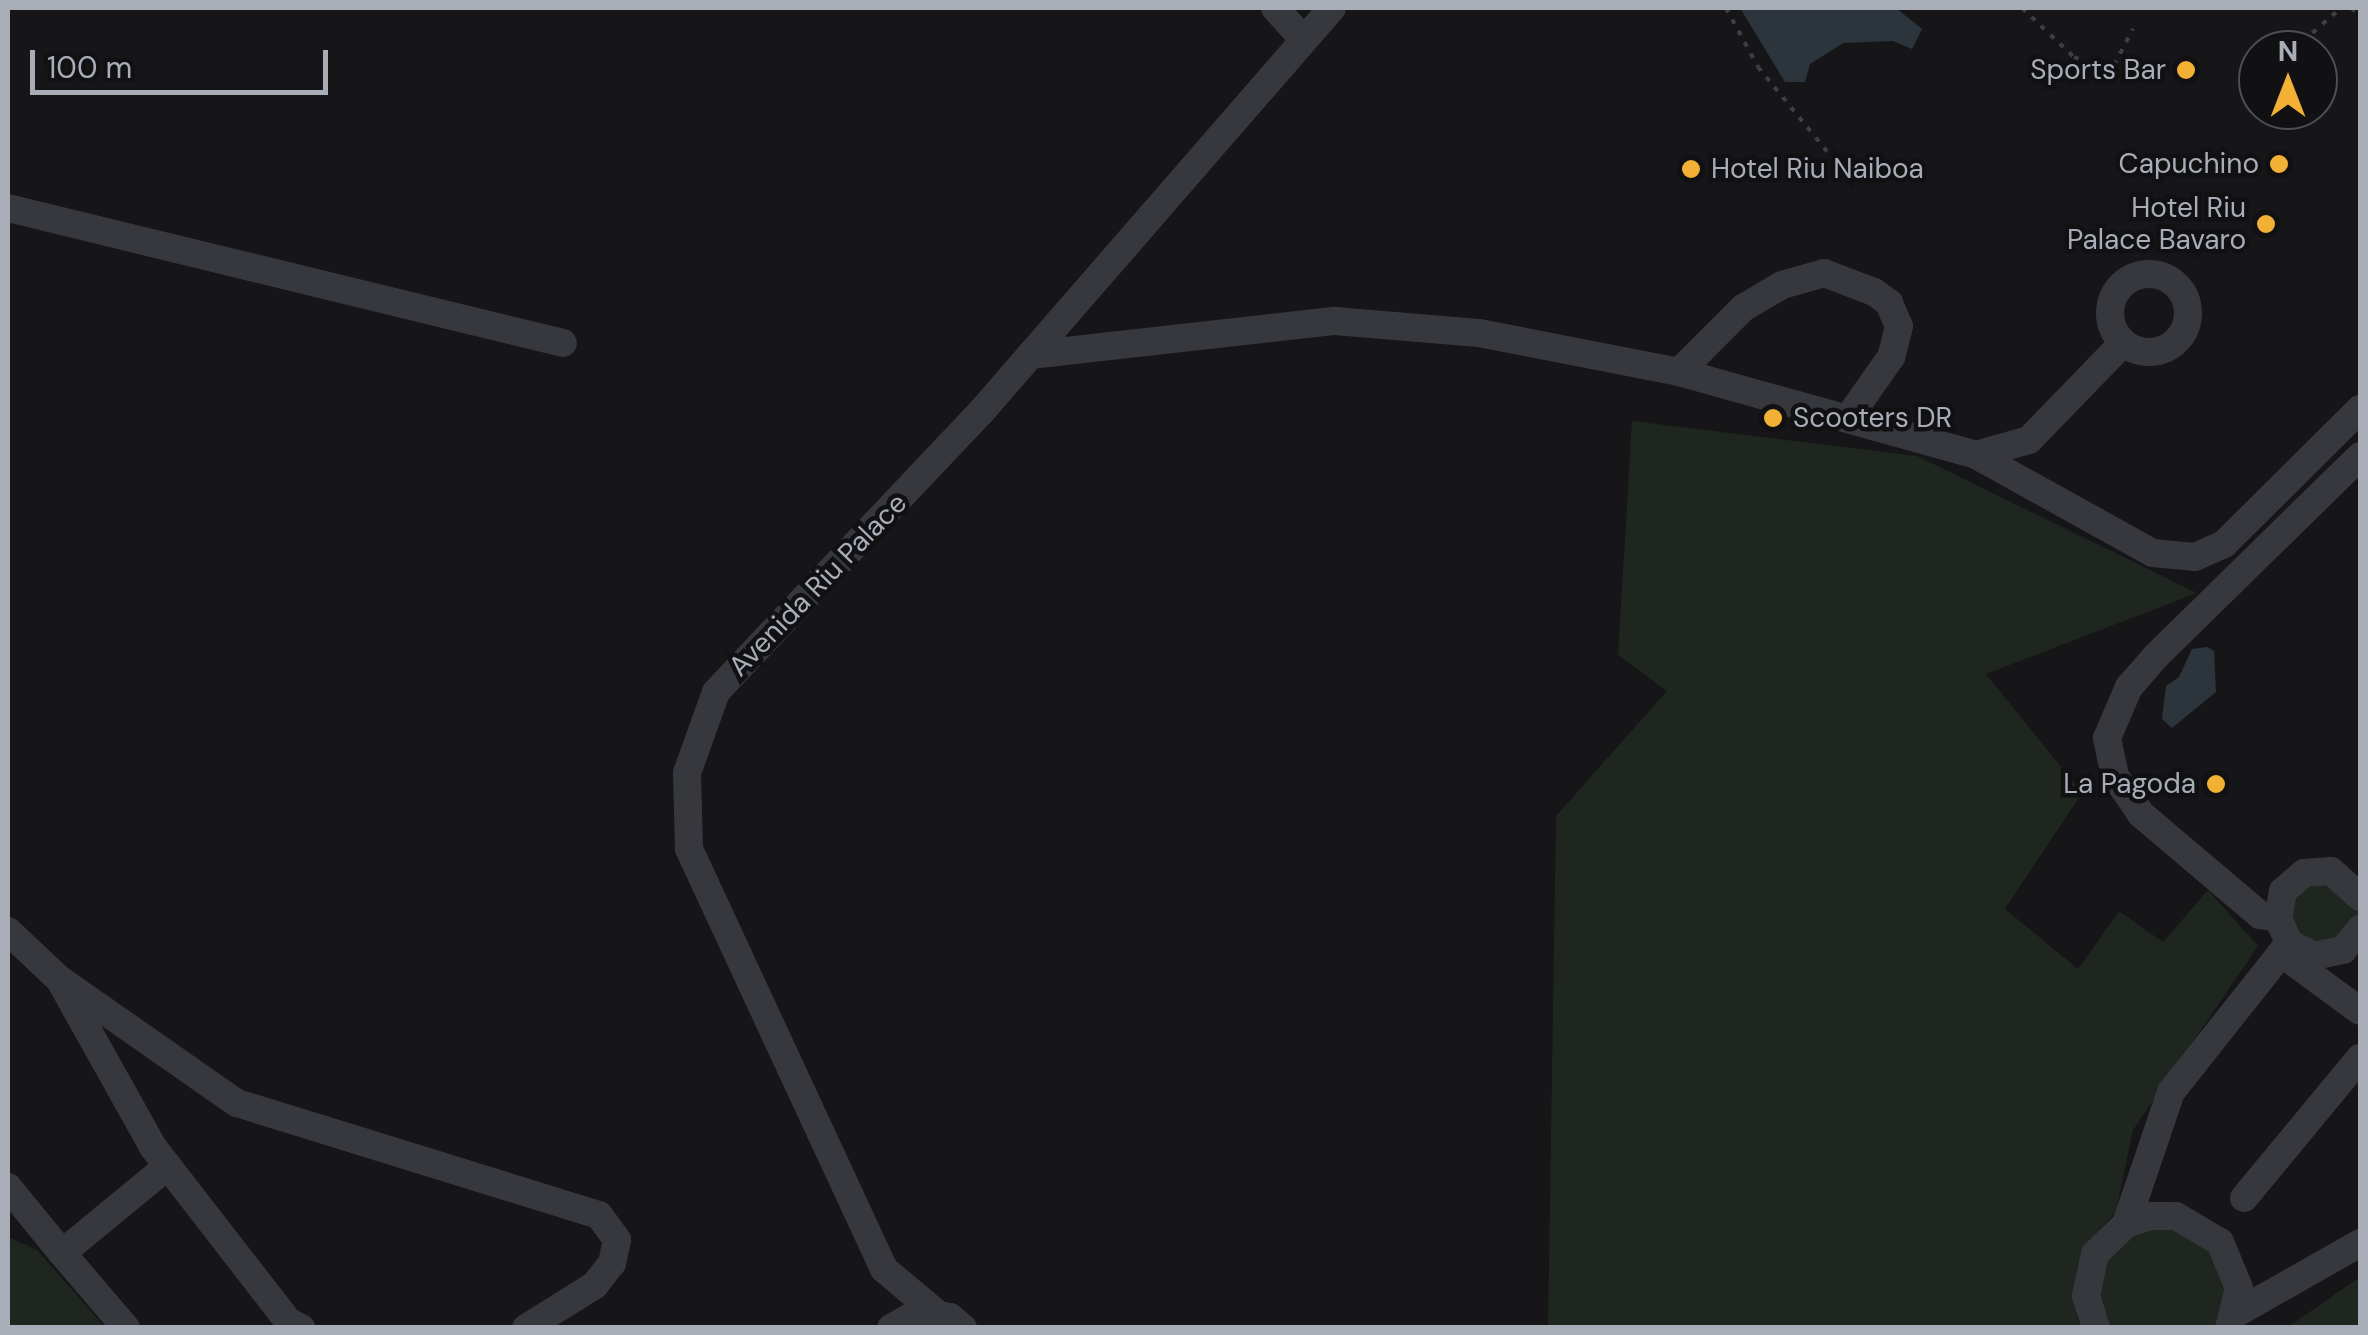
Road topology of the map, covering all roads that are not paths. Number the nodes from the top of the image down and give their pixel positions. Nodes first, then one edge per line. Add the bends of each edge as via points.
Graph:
1 (1275, 8) edge
2 (1332, 8) edge
3 (1302, 38) junction
4 (8, 208) edge
5 (563, 342) dead end
6 (2123, 343) dead end
7 (1030, 355) junction
8 (1679, 372) junction
9 (2360, 409) edge
10 (1849, 417) junction
11 (1976, 455) junction
12 (2360, 456) edge
13 (2360, 897) edge
14 (2360, 930) edge
15 (8, 931) edge
16 (2283, 938) junction
17 (59, 978) junction
18 (2360, 1011) edge
19 (2360, 1058) edge
20 (168, 1166) junction
21 (8, 1187) edge
22 (2244, 1198) dead end
23 (2126, 1224) junction
24 (2360, 1243) edge
25 (62, 1253) junction
26 (884, 1269) junction
27 (935, 1312) junction
28 (2232, 1321) edge
29 (126, 1328) edge
30 (301, 1328) edge
31 (526, 1328) edge
32 (887, 1328) edge
33 (962, 1328) edge
34 (2096, 1328) edge

1 - 3 street
2 - 3 street, Avenida Riu Palace
3 - 7 street, Avenida Riu Palace
4 - 5 street
6 - 11 street via 2028,440
7 - 8 street via 1335,321 1479,333
7 - 26 street, Avenida Riu Palace via 716,692 687,773 689,848
8 - 10 street
8 - 10 street via 1743,308 1782,285 1824,272 1888,302 1899,326 1890,357
9 - 11 street via 2224,544 2195,557 2154,554
10 - 11 street
12 - 16 street via 2156,656 2129,687 2106,738 2115,776 2141,814
13 - 16 street via 2344,876 2304,873 2283,892
14 - 16 street via 2329,956
15 - 17 street
16 - 18 street
16 - 23 street via 2171,1092
17 - 20 street
17 - 31 street via 236,1103 599,1215 616,1240 612,1263 596,1285
19 - 22 street
20 - 25 street
20 - 30 street via 288,1321
21 - 25 street
23 - 28 street via 2176,1216 2210,1234 2233,1263
23 - 34 street via 2102,1246 2087,1274
24 - 28 street
25 - 29 street
26 - 27 street, Avenida Riu Palace
26 - 32 street, Avenida Riu Palace
27 - 32 street via 919,1312
27 - 33 street, Avenida Riu Palace

